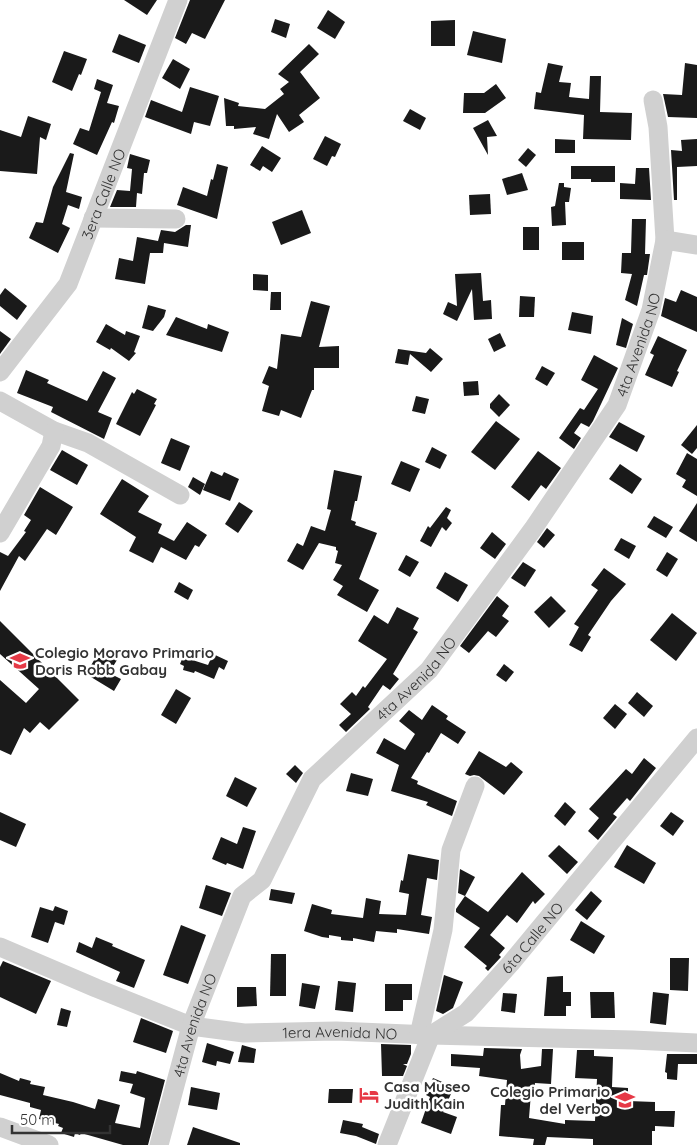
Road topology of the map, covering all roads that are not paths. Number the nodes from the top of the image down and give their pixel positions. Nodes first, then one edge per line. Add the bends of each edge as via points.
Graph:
1 (178, 0) edge
2 (653, 100) dead end
3 (93, 218) junction
4 (176, 219) dead end
5 (665, 240) junction
6 (697, 245) edge
7 (0, 372) edge
8 (0, 401) edge
9 (54, 431) junction
10 (180, 495) dead end
11 (0, 533) edge
12 (697, 738) edge
13 (475, 786) dead end
14 (0, 947) edge
15 (191, 1026) junction
16 (425, 1035) junction
17 (697, 1043) edge
18 (0, 1127) edge
19 (49, 1145) edge
20 (159, 1145) edge
21 (387, 1145) edge

1 - 3 street, 3era Calle NO
2 - 5 street, 4ta Avenida NO via 658,127
3 - 4 street
3 - 7 street, 3era Calle NO via 68,284
5 - 6 street
5 - 15 street, 4ta Avenida NO via 651,310 617,405 533,529 429,670 312,779 262,880 242,896
8 - 9 street
9 - 10 street via 88,443
9 - 11 street via 51,446
12 - 16 street, 6ta Calle NO via 466,1013
13 - 16 street via 451,850 443,930
14 - 15 street, 1era Avenida NO
15 - 16 street, 1era Avenida NO via 244,1033 336,1031
15 - 20 street, 4ta Avenida NO
16 - 17 street, 1era Avenida NO
16 - 21 street
18 - 19 street

